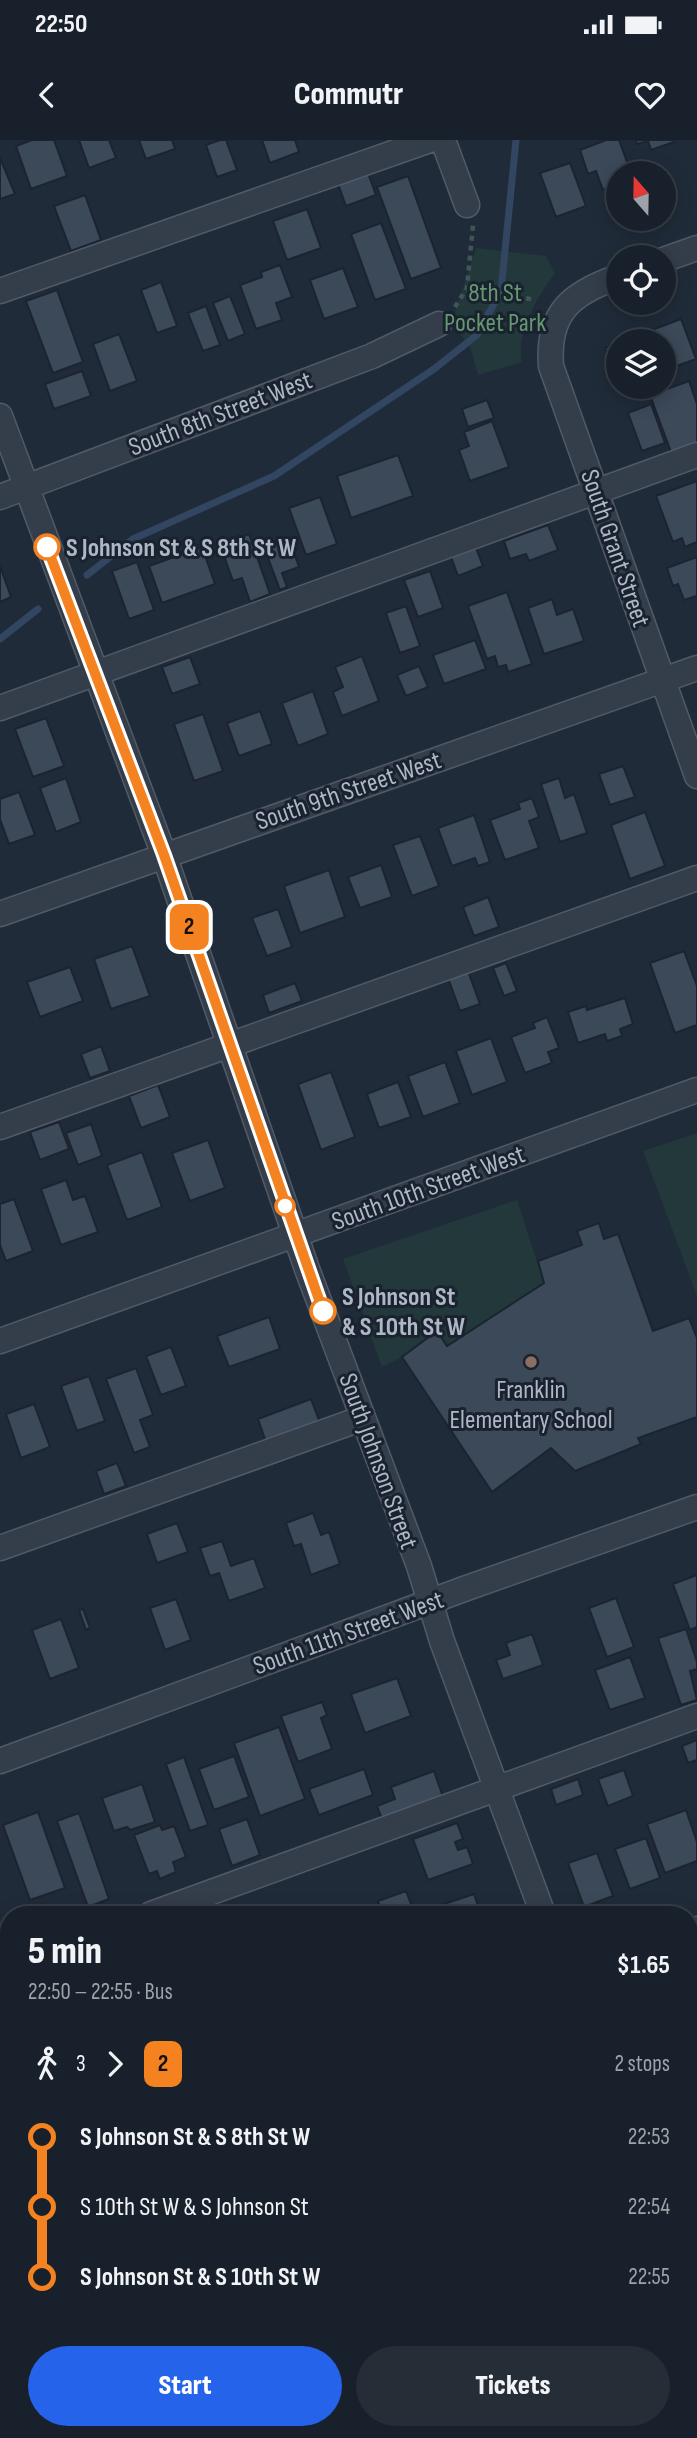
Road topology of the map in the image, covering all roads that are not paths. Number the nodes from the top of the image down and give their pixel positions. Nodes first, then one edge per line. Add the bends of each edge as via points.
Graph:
1 (430, 140) edge
2 (443, 140) edge
3 (467, 205) road end
4 (697, 248) edge
5 (676, 255) edge
6 (606, 281) edge
7 (0, 291) edge
8 (439, 324) road end
9 (0, 416) edge
10 (697, 455) edge
11 (26, 488) junction
12 (595, 491) junction
13 (0, 498) edge
14 (697, 668) edge
15 (94, 672) junction
16 (662, 680) junction
17 (0, 708) edge
18 (697, 776) edge
19 (164, 855) junction
20 (697, 878) edge
21 (0, 914) edge
22 (230, 1044) junction
23 (697, 1090) edge
24 (0, 1126) edge
25 (296, 1235) junction
26 (0, 1341) edge
27 (363, 1418) junction
28 (697, 1507) edge
29 (0, 1548) edge
30 (431, 1602) junction
31 (697, 1716) edge
32 (0, 1761) edge
33 (496, 1789) junction
34 (173, 1906) edge
35 (540, 1906) edge

1 - 7 street
2 - 3 street
4 - 5 street
6 - 12 street, South Grant Street via 583,290 557,318 550,335 551,366
8 - 11 street, South 8th Street West via 372,356
9 - 11 street, South Johnson Street
10 - 12 street
11 - 13 street, South 8th Street West
11 - 15 street, South Johnson Street
12 - 15 street
12 - 16 street, South Grant Street
14 - 16 street, South 9th Street West
15 - 17 street
15 - 19 street, South Johnson Street
16 - 18 street, South Grant Street
16 - 19 street, South 9th Street West
19 - 21 street, South 9th Street West
19 - 22 street, South Johnson Street
20 - 22 street
22 - 24 street
22 - 25 street, South Johnson Street
23 - 25 street, South 10th Street West
25 - 26 street, South 10th Street West
25 - 27 street, South Johnson Street
27 - 29 street
27 - 30 street, South Johnson Street
28 - 30 street, South 11th Street West
30 - 32 street, South 11th Street West
30 - 33 street, South Johnson Street
31 - 33 street
33 - 34 street
33 - 35 street, South Johnson Street

